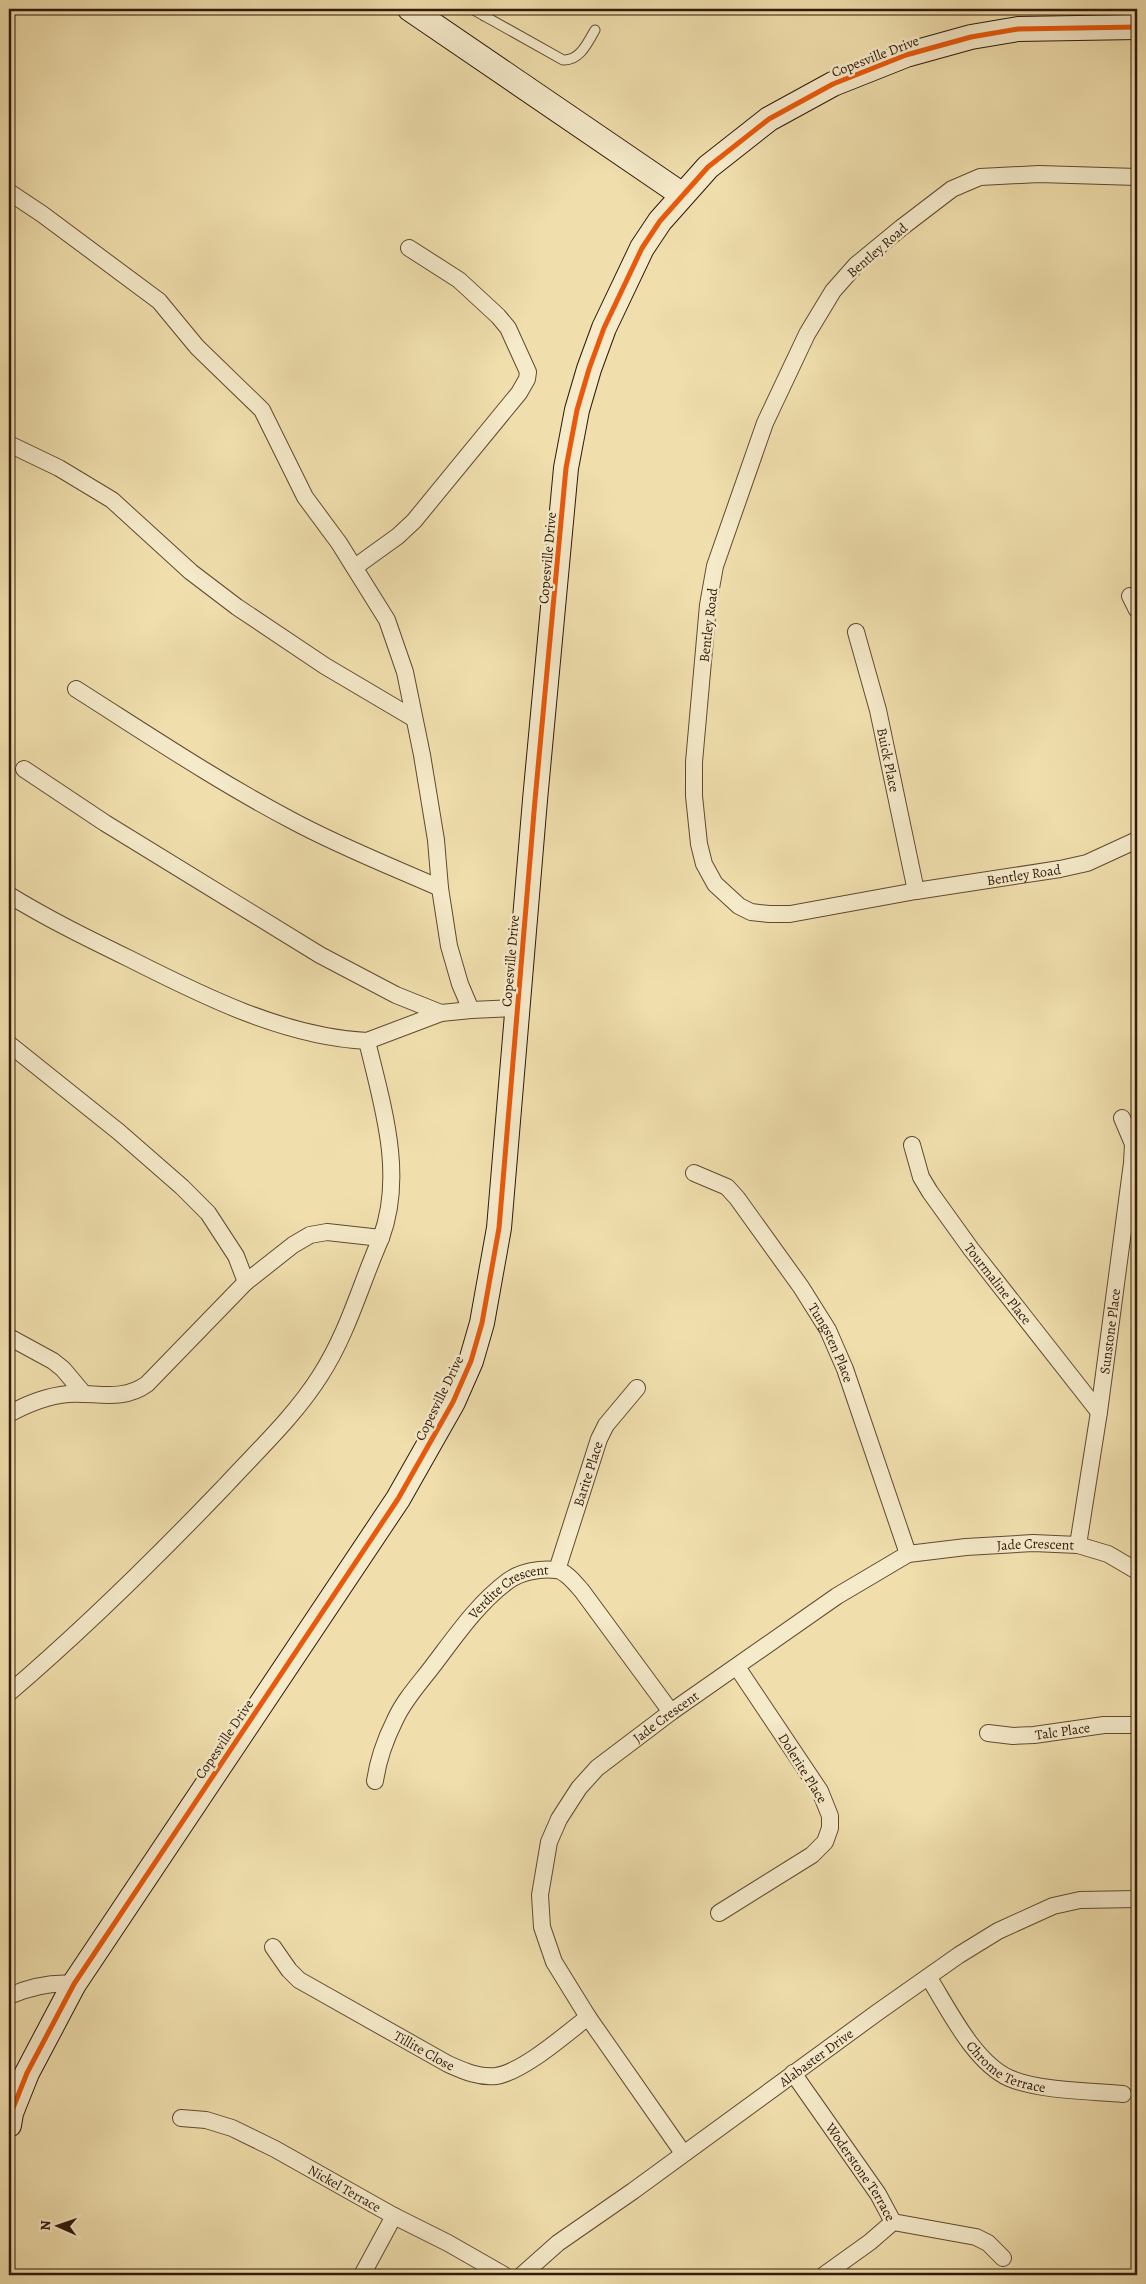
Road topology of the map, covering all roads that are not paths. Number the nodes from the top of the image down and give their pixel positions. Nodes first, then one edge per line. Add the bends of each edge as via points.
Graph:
1 (472, 9) edge
2 (491, 9) edge
3 (423, 12) edge
4 (484, 16) junction
5 (1137, 27) edge
6 (595, 30) dead end
7 (1137, 177) edge
8 (9, 192) edge
9 (681, 194) junction
10 (409, 248) dead end
11 (9, 444) edge
12 (355, 567) junction
13 (856, 632) dead end
14 (76, 689) dead end
15 (413, 718) junction
16 (24, 769) dead end
17 (1137, 840) edge
18 (440, 888) junction
19 (916, 891) junction
20 (9, 895) edge
21 (516, 1008) junction
22 (471, 1010) junction
23 (441, 1013) junction
24 (367, 1041) junction
25 (9, 1044) edge
26 (1122, 1118) dead end
27 (912, 1146) dead end
28 (694, 1173) dead end
29 (381, 1238) junction
30 (246, 1282) junction
31 (9, 1337) edge
32 (637, 1388) dead end
33 (84, 1394) junction
34 (1099, 1412) junction
35 (9, 1414) edge
36 (1078, 1545) junction
37 (908, 1554) junction
38 (558, 1570) junction
39 (1137, 1571) edge
40 (737, 1667) junction
41 (9, 1693) edge
42 (671, 1712) junction
43 (1137, 1725) edge
44 (988, 1732) dead end
45 (375, 1781) dead end
46 (1137, 1899) edge
47 (719, 1913) dead end
48 (273, 1947) dead end
49 (929, 1978) junction
50 (74, 1984) junction
51 (9, 1996) edge
52 (588, 2018) junction
53 (793, 2073) junction
54 (1123, 2094) dead end
55 (181, 2118) dead end
56 (9, 2125) edge
57 (683, 2153) junction
58 (394, 2216) junction
59 (893, 2222) junction
60 (1003, 2258) dead end
61 (362, 2275) edge
62 (504, 2275) edge
63 (522, 2275) edge
64 (824, 2275) edge

1 - 4 lane
2 - 4 lane
3 - 9 street
4 - 6 lane via 563,60 578,55
5 - 9 street, Copesville Drive via 1018,29 932,46 876,66 832,84 769,119 725,152
7 - 19 street, Bentley Road via 1039,174 980,177 952,189 856,265 833,291 807,334 765,423 715,566 708,605 694,762 699,844 704,864 715,884 739,906 751,912 769,914 790,914
8 - 12 street via 159,301 197,347 262,410 305,496
9 - 21 street, Copesville Drive via 642,248 629,274 601,336 577,410 566,468
10 - 12 street via 459,280 498,316 508,328 526,365 527,379 414,521
11 - 15 street via 59,468 112,500 191,572 237,607 324,666
12 - 15 street via 387,620 396,643
13 - 19 street, Buick Place via 878,710
14 - 18 street via 210,775 292,821
15 - 18 street via 429,793
16 - 23 street via 104,823 320,955 381,988
17 - 19 street, Bentley Road via 1087,863
18 - 22 street via 449,946
20 - 24 street via 180,984 305,1033
21 - 22 street
21 - 50 street, Copesville Drive via 499,1228 489,1290 471,1361 453,1402 358,1561
22 - 23 street
23 - 24 street
24 - 29 street via 388,1133 390,1194 387,1224
25 - 30 street via 118,1132 208,1213 236,1256
26 - 34 street, Sunstone Place via 1133,1144 1132,1163
27 - 34 street, Tourmaline Place via 921,1177 930,1192
28 - 37 street, Tungsten Place via 727,1187 737,1198 828,1330 845,1369
29 - 30 street via 327,1232 310,1236 293,1245
29 - 41 street via 338,1342 320,1376 284,1424 157,1557 65,1645
30 - 33 street via 143,1387 115,1396
31 - 33 street via 53,1361
32 - 38 street, Barite Place via 606,1424 599,1439
33 - 35 street via 51,1397
34 - 36 street, Sunstone Place
36 - 37 street, Jade Crescent via 966,1546
36 - 39 street, Jade Crescent via 1108,1554
37 - 40 street, Jade Crescent via 836,1596
38 - 42 street, Verdite Crescent via 582,1591
38 - 45 street, Verdite Crescent via 538,1570 509,1580 459,1630 395,1719 379,1758
40 - 42 street, Jade Crescent
40 - 47 street, Dolerite Place via 820,1791 830,1816 830,1828 825,1842 812,1855
42 - 52 street, Jade Crescent via 596,1768 559,1820 550,1842 540,1895 542,1927 554,1962
43 - 44 street, Talc Place via 1104,1725 1013,1736
46 - 49 street, Alabaster Drive via 1080,1900 1053,1906 998,1931
48 - 52 street, Tillite Close via 299,1980 448,2064 482,2076 498,2076 518,2067
49 - 53 street, Alabaster Drive
49 - 54 street, Chrome Terrace via 979,2055 997,2071 1026,2084
50 - 51 street via 38,1986
50 - 56 street, Copesville Drive via 28,2073
52 - 57 street, Jade Crescent
53 - 57 street, Alabaster Drive
53 - 59 street, Woderstone Terrace via 878,2194
55 - 58 street, Nickel Terrace via 206,2120 232,2128
57 - 63 street, Alabaster Drive via 634,2192 558,2243
58 - 61 street
58 - 62 street, Nickel Terrace
59 - 60 street, Woderstone Terrace via 976,2237 988,2242
59 - 64 street

